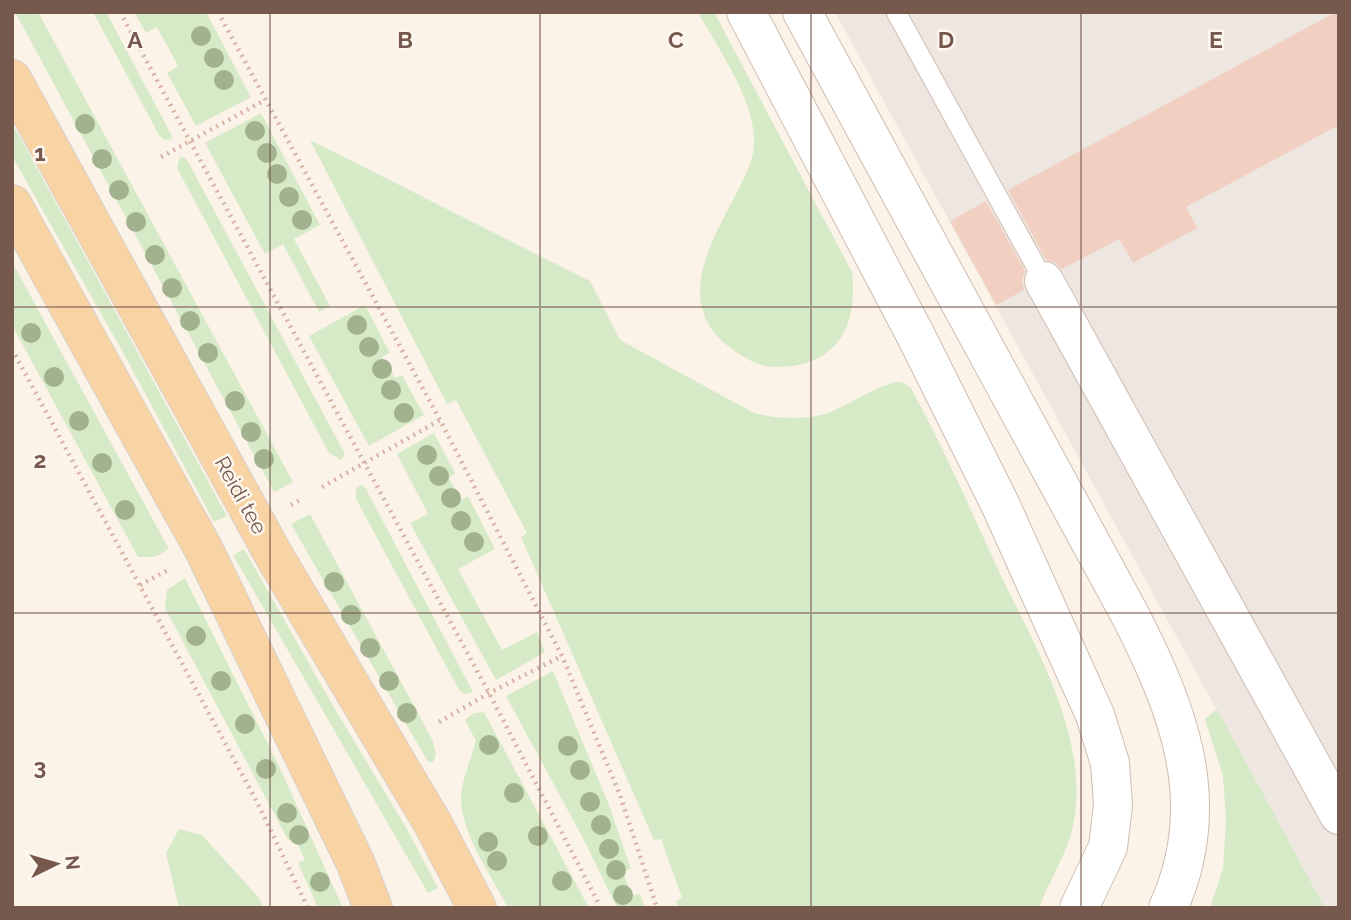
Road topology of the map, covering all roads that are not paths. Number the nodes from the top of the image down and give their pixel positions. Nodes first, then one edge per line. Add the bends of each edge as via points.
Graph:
1 (747, 12) edge
2 (802, 12) edge
3 (896, 12) edge
4 (12, 79) edge
5 (12, 204) edge
6 (1044, 281) joint
7 (916, 335) junction
8 (980, 337) junction
9 (1339, 815) edge
10 (376, 908) edge
11 (477, 908) edge
12 (1079, 908) edge
13 (1168, 908) edge

1 - 7 street
2 - 8 street
3 - 6 lane
4 - 11 main road, Reidi tee via 276,559 433,824
5 - 10 main road via 204,550
6 - 9 street
7 - 8 street via 944,330
7 - 12 street via 1072,659 1110,763 1113,805 1108,847
8 - 13 street via 1167,691 1184,749 1191,796 1182,871

